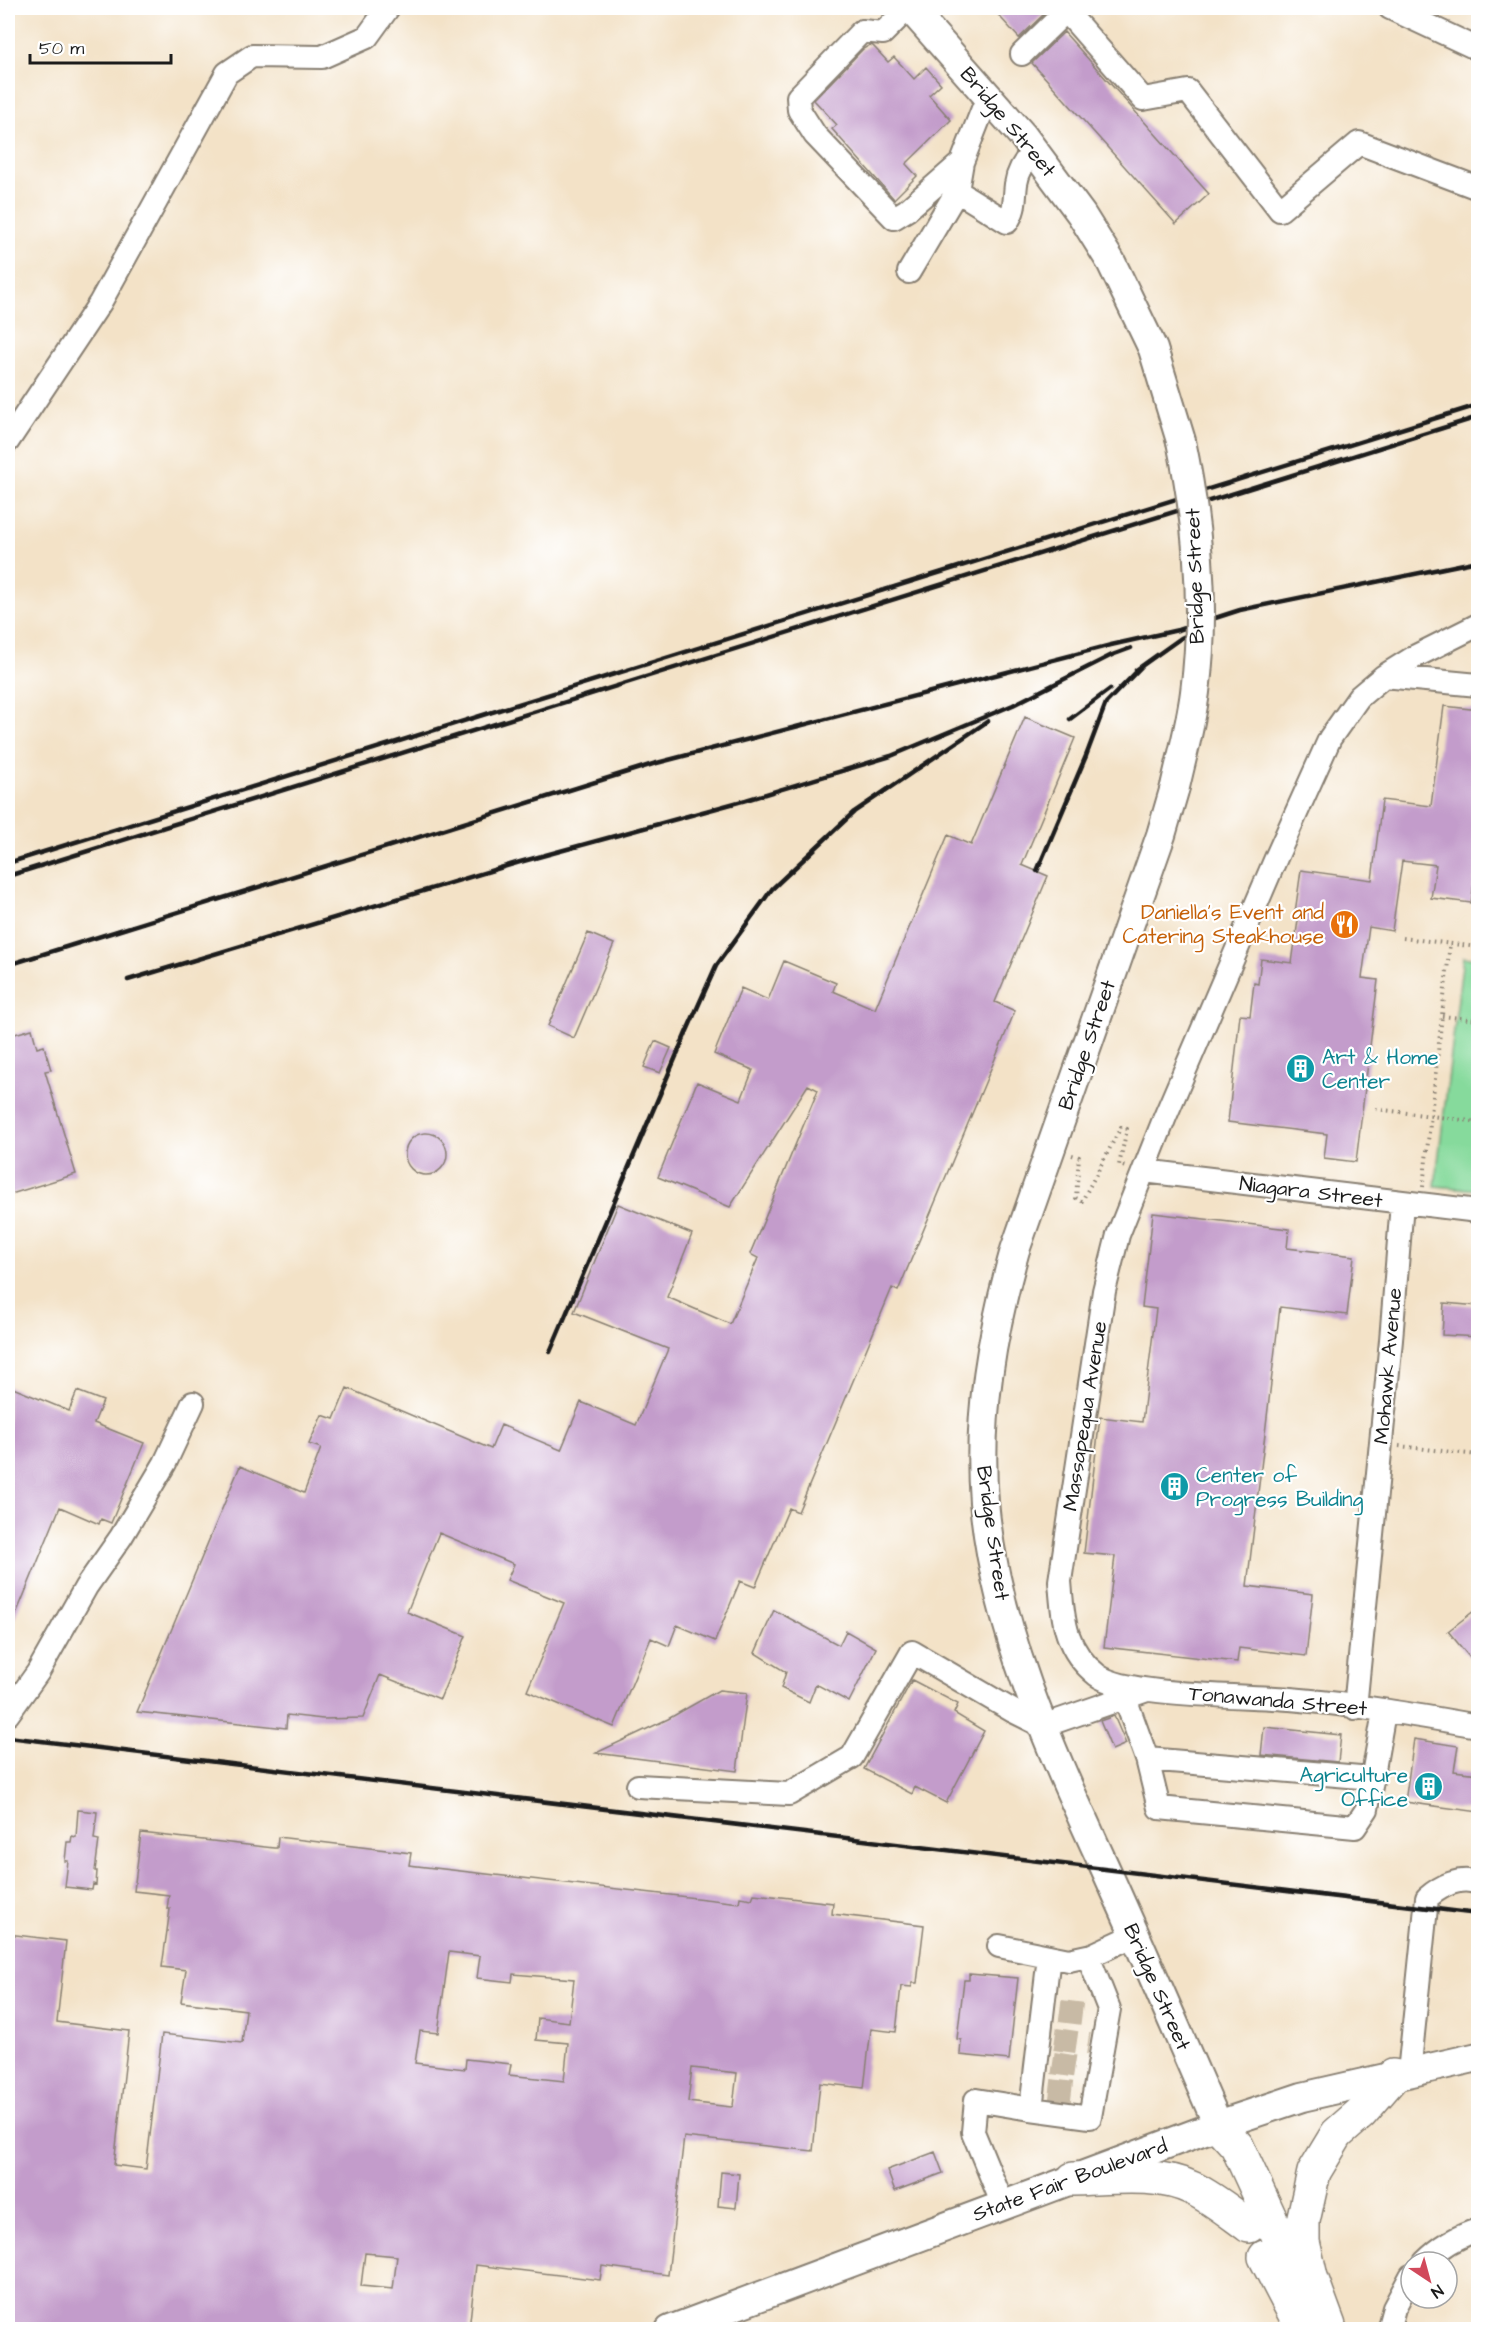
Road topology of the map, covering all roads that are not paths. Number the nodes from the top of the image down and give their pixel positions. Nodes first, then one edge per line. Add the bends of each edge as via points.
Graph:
1 (388, 8) edge
2 (909, 8) edge
3 (1390, 8) edge
4 (1065, 9) edge
5 (1479, 49) edge
6 (1022, 54) dead end
7 (988, 96) junction
8 (1034, 150) junction
9 (962, 162) junction
10 (1479, 188) edge
11 (957, 191) junction
12 (909, 272) dead end
13 (8, 441) edge
14 (1479, 625) edge
15 (1384, 676) junction
16 (1479, 686) edge
17 (1144, 1171) junction
18 (1412, 1204) junction
19 (1479, 1211) edge
20 (193, 1403) dead end
21 (1084, 1662) joint
22 (1149, 1690) junction
23 (1125, 1698) junction
24 (1355, 1708) junction
25 (1383, 1712) junction
26 (8, 1714) edge
27 (1043, 1726) junction
28 (1479, 1726) edge
29 (1147, 1759) junction
30 (1372, 1778) junction
31 (638, 1786) dead end
32 (1475, 1882) edge
33 (1135, 1935) junction
34 (999, 1946) dead end
35 (1049, 1956) junction
36 (1088, 1956) junction
37 (1479, 2057) edge
38 (1401, 2074) junction
39 (1038, 2096) junction
40 (1218, 2125) junction
41 (1073, 2179) junction
42 (1003, 2205) junction
43 (1249, 2226) junction
44 (1479, 2230) edge
45 (1438, 2250) edge
46 (1399, 2299) edge
47 (1321, 2328) edge
48 (670, 2330) edge
49 (1388, 2330) edge

1 - 13 lane via 367,38 322,57 252,56 227,73 100,303
2 - 7 main road, Bridge Street
2 - 9 lane via 883,33 862,31 798,97 799,110 815,135 894,218
3 - 5 lane
4 - 6 lane
4 - 10 lane via 1143,99 1188,91 1280,210 1359,142
7 - 8 main road, Bridge Street
7 - 9 lane
8 - 11 lane via 1022,164 1014,212 1007,222
8 - 27 main road, Bridge Street, bridge via 1082,214 1111,262 1154,349 1192,495 1200,609 1195,693 1175,787 1015,1250 992,1344 983,1446 984,1502 996,1585
9 - 11 lane
11 - 12 lane
14 - 15 lane, Massapequa Avenue
15 - 16 lane
15 - 17 lane, Massapequa Avenue via 1359,697 1330,738
17 - 18 lane, Niagara Street
17 - 21 lane, Massapequa Avenue via 1118,1235 1104,1291 1060,1581 1064,1625
18 - 19 lane, Niagara Street
18 - 24 lane, Mohawk Avenue via 1381,1444
20 - 26 lane via 165,1463 121,1537
21 - 22 lane, Tonawanda Street via 1098,1676 1114,1683
22 - 23 lane
22 - 24 lane, Tonawanda Street via 1291,1699
23 - 27 lane
23 - 29 lane
24 - 25 lane, Tonawanda Street
25 - 28 lane, Tonawanda Street
25 - 30 lane
27 - 31 lane via 912,1652 852,1757 789,1794
27 - 33 main road, Bridge Street
29 - 30 lane
29 - 30 lane via 1159,1808 1355,1827 1367,1809
32 - 38 lane via 1439,1887 1427,1898
33 - 36 lane
33 - 40 main road, Bridge Street
34 - 35 lane
35 - 36 lane via 1069,1960
35 - 39 lane via 1051,2009
36 - 39 lane via 1109,2009 1099,2016 1088,2095 1090,2117
37 - 38 main road, State Fair Boulevard
38 - 40 main road, State Fair Boulevard via 1302,2097
38 - 47 highway via 1337,2134 1314,2172 1303,2221 1303,2242
39 - 42 lane via 975,2100 973,2132
40 - 41 main road, State Fair Boulevard
40 - 43 highway via 1217,2153
40 - 47 highway via 1237,2146
41 - 42 main road, State Fair Boulevard
41 - 43 highway via 1154,2177 1192,2188
42 - 48 main road, State Fair Boulevard
43 - 47 highway
44 - 45 lane
46 - 49 lane

